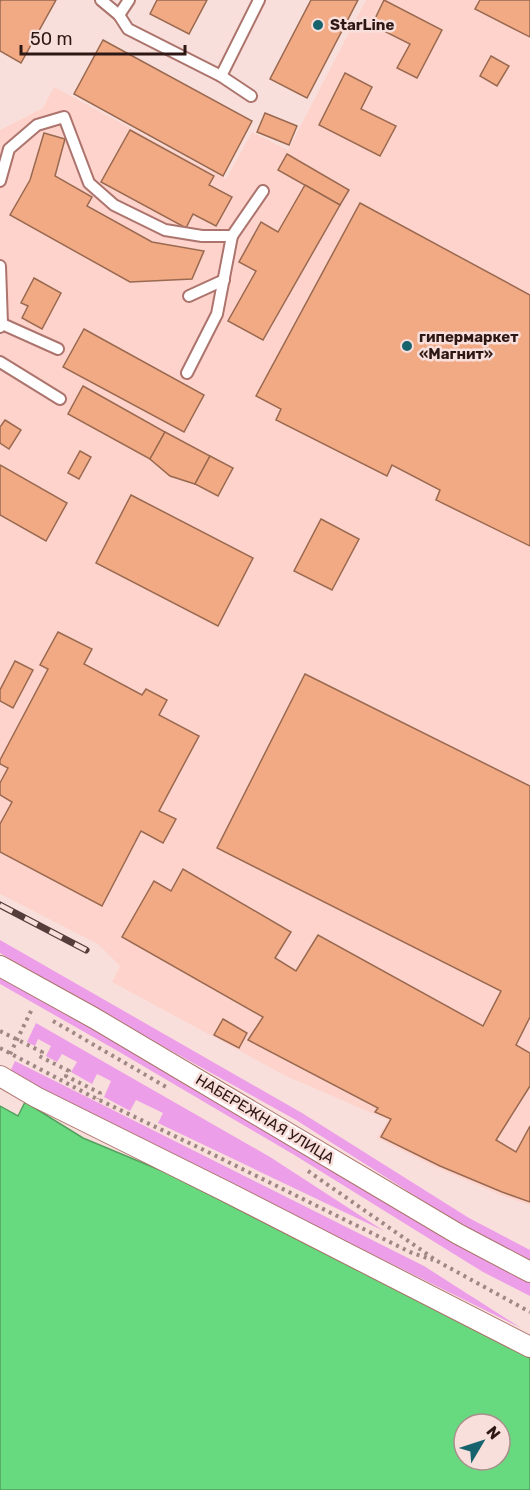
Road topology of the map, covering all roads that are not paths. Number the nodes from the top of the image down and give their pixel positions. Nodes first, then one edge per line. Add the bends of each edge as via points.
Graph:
1 (101, 0) edge
2 (129, 0) edge
3 (258, 0) edge
4 (119, 15) junction
5 (221, 76) junction
6 (251, 96) dead end
7 (0, 181) edge
8 (263, 190) dead end
9 (232, 236) junction
10 (0, 266) edge
11 (224, 280) junction
12 (189, 296) dead end
13 (1, 324) edge
14 (58, 349) dead end
15 (0, 362) edge
16 (187, 373) dead end
17 (60, 399) dead end
18 (0, 966) edge
19 (0, 1076) edge
20 (530, 1272) edge
21 (530, 1347) edge

1 - 4 lane
2 - 4 lane
3 - 5 lane
4 - 5 lane via 128,29
5 - 6 lane
7 - 9 lane via 9,149 37,125 64,117 89,183 114,205 165,230
8 - 9 lane
9 - 11 lane
10 - 13 lane
11 - 12 lane
11 - 16 lane via 217,314
13 - 14 lane
15 - 17 lane
18 - 20 street, НАБЕРЕЖНАЯ УЛИЦА via 458,1234
19 - 21 street

